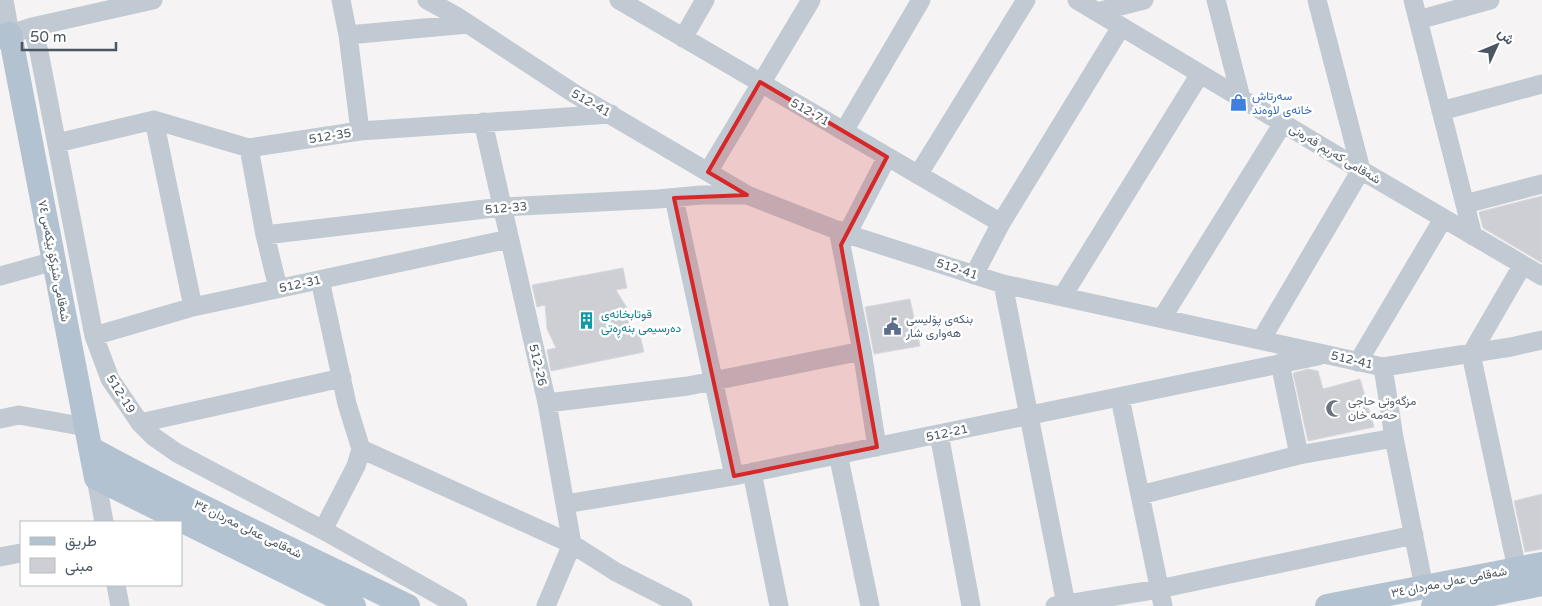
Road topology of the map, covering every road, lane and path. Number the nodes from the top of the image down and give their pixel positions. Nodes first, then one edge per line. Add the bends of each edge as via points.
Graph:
1 (4, 0) edge
2 (153, 0) edge
3 (341, 0) edge
4 (427, 0) edge
5 (619, 0) edge
6 (705, 0) edge
7 (810, 0) edge
8 (921, 0) edge
9 (1026, 0) edge
10 (1077, 0) edge
11 (1144, 0) edge
12 (1216, 0) edge
13 (1317, 0) edge
14 (1413, 0) edge
15 (1490, 0) edge
16 (128, 3) edge
17 (1097, 12) junction
18 (463, 13) edge
19 (1418, 20) junction
20 (1121, 27) junction
21 (14, 33) edge
22 (348, 35) junction
23 (683, 38) junction
24 (1200, 74) junction
25 (760, 82) junction
26 (1542, 84) edge
27 (1241, 98) junction
28 (1441, 111) junction
29 (611, 114) junction
30 (154, 120) junction
31 (483, 122) junction
32 (1283, 123) junction
33 (360, 131) junction
34 (844, 131) junction
35 (56, 143) junction
36 (249, 148) junction
37 (887, 157) junction
38 (1361, 170) junction
39 (708, 172) junction
40 (918, 175) junction
41 (1542, 184) edge
42 (747, 195) junction
43 (674, 198) junction
44 (1464, 204) junction
45 (502, 207) junction
46 (1444, 219) junction
47 (1001, 223) junction
48 (843, 232) junction
49 (265, 235) junction
50 (1473, 236) junction
51 (509, 239) junction
52 (54, 261) junction
53 (1522, 266) junction
54 (974, 275) junction
55 (0, 276) edge
56 (1542, 276) edge
57 (320, 280) junction
58 (1003, 284) junction
59 (278, 288) junction
60 (1062, 297) junction
61 (193, 307) junction
62 (1162, 318) junction
63 (94, 336) junction
64 (1260, 340) junction
65 (1542, 340) edge
66 (862, 352) junction
67 (1472, 354) junction
68 (1327, 355) junction
69 (1358, 362) junction
70 (1280, 363) junction
71 (1383, 367) junction
72 (342, 378) junction
73 (714, 381) junction
74 (1120, 398) junction
75 (547, 403) junction
76 (1030, 418) junction
77 (0, 419) edge
78 (140, 423) junction
79 (939, 434) junction
80 (88, 437) junction
81 (1394, 438) junction
82 (877, 447) junction
83 (360, 449) junction
84 (838, 454) junction
85 (1299, 455) junction
86 (743, 474) junction
87 (96, 478) junction
88 (1140, 495) junction
89 (565, 504) junction
90 (104, 521) edge
91 (323, 530) junction
92 (1414, 535) junction
93 (572, 544) junction
94 (20, 553) edge
95 (0, 557) edge
96 (1542, 564) edge
97 (1517, 569) junction
98 (1542, 584) edge
99 (116, 586) edge
100 (1161, 597) edge
101 (1428, 597) edge
102 (1490, 600) edge
103 (1060, 605) edge
104 (120, 606) edge
105 (354, 606) edge
106 (408, 606) edge
107 (458, 606) edge
108 (546, 606) edge
109 (683, 606) edge
110 (779, 606) edge
111 (870, 606) edge
112 (971, 606) edge
113 (1327, 606) edge

1 - 21 street, شەقامی شێرکۆ بێکەس ٧٤
2 - 16 street
3 - 22 street
4 - 18 street, 512-41
5 - 23 street, 512-71
6 - 23 street
7 - 25 street
8 - 34 street
9 - 40 street
10 - 17 street, شەقامی کەریم قەرەنی
11 - 17 street
12 - 27 street
13 - 38 street
14 - 19 street
15 - 19 street
16 - 21 street
17 - 20 street, شەقامی کەریم قەرەنی
18 - 22 street
18 - 29 street, 512-41 via 575,94
19 - 28 street
20 - 24 street, شەقامی کەریم قەرەنی
20 - 47 street
21 - 35 street, 512-19 via 39,52
21 - 52 main road, شەقامی شێرکۆ بێکەس ٧٤
22 - 33 street
23 - 25 street, 512-71
24 - 27 street, شەقامی کەریم قەرەنی
24 - 60 street
25 - 34 street, 512-71
25 - 39 street
26 - 28 street
27 - 32 street, شەقامی کەریم قەرەنی
28 - 44 street
29 - 31 street, 512-35
29 - 39 street, 512-41
30 - 35 street, 512-35
30 - 36 street, 512-35
30 - 61 street
31 - 33 street, 512-35
31 - 45 street, 512-26
32 - 38 street, شەقامی کەریم قەرەنی
32 - 62 street
33 - 36 street, 512-35
34 - 37 street, 512-71
35 - 63 street, 512-19
36 - 49 street
37 - 40 street, 512-71
37 - 48 street
38 - 46 street, شەقامی کەریم قەرەنی
38 - 64 street
39 - 42 street, 512-41
40 - 47 street, 512-71
41 - 44 street
42 - 43 street, 512-33
42 - 48 street, 512-41
43 - 45 street, 512-33
43 - 73 street
44 - 50 street
45 - 49 street, 512-33
45 - 51 street, 512-26
46 - 50 street, شەقامی کەریم قەرەنی
46 - 69 street
47 - 54 street
48 - 54 street, 512-41
48 - 66 street
49 - 59 street
50 - 53 street, شەقامی کەریم قەرەنی
51 - 57 street, 512-31
51 - 75 street, 512-26
52 - 55 street
52 - 80 main road, شەقامی شێرکۆ بێکەس ٧٤
53 - 56 street, شەقامی کەریم قەرەنی
53 - 67 street
54 - 58 street, 512-41
57 - 59 street, 512-31
57 - 72 street
58 - 60 street, 512-41
58 - 76 street
59 - 61 street, 512-31
60 - 62 street, 512-41
61 - 63 street, 512-31
62 - 64 street, 512-41
63 - 78 street, 512-19 via 110,379
64 - 68 street, 512-41
65 - 67 street, 512-41
66 - 73 street
66 - 82 street
67 - 71 street, 512-41
67 - 97 street
68 - 69 street, 512-41
68 - 70 street, 512-21
69 - 71 street, 512-41
70 - 74 street, 512-21
70 - 85 street
71 - 81 street
72 - 78 street
72 - 83 street
73 - 75 street
73 - 86 street
74 - 76 street, 512-21
74 - 88 street
75 - 89 street, 512-26
76 - 79 street, 512-21
76 - 103 street
77 - 80 street via 19,415
78 - 91 street, 512-19 via 177,453
79 - 82 street, 512-21
79 - 112 street
80 - 87 main road, شەقامی شێرکۆ بێکەس ٧٤
80 - 106 main road, شەقامی عەلی مەردان ٣٤ via 137,474
81 - 85 street
81 - 92 street
82 - 84 street, 512-21
83 - 91 street via 356,466
83 - 93 street
84 - 86 street, 512-21
84 - 111 street
85 - 88 street
86 - 89 street, 512-21
86 - 110 street
87 - 90 street, شەقامی شێرکۆ بێکەس ٧٤
87 - 105 main road, شەقامی عەلی مەردان ٣٤
88 - 100 street
89 - 93 street, 512-26
91 - 107 street, 512-19
92 - 100 street
92 - 101 street
93 - 108 street
93 - 109 street via 616,572
94 - 95 street
96 - 97 main road, شەقامی عەلی مەردان ٣٤
97 - 101 main road, شەقامی عەلی مەردان ٣٤
98 - 102 main road, شەقامی عەلی مەردان ٣٤
99 - 104 street
100 - 103 street
101 - 102 main road, شەقامی عەلی مەردان ٣٤
101 - 113 main road, شەقامی عەلی مەردان ٣٤

